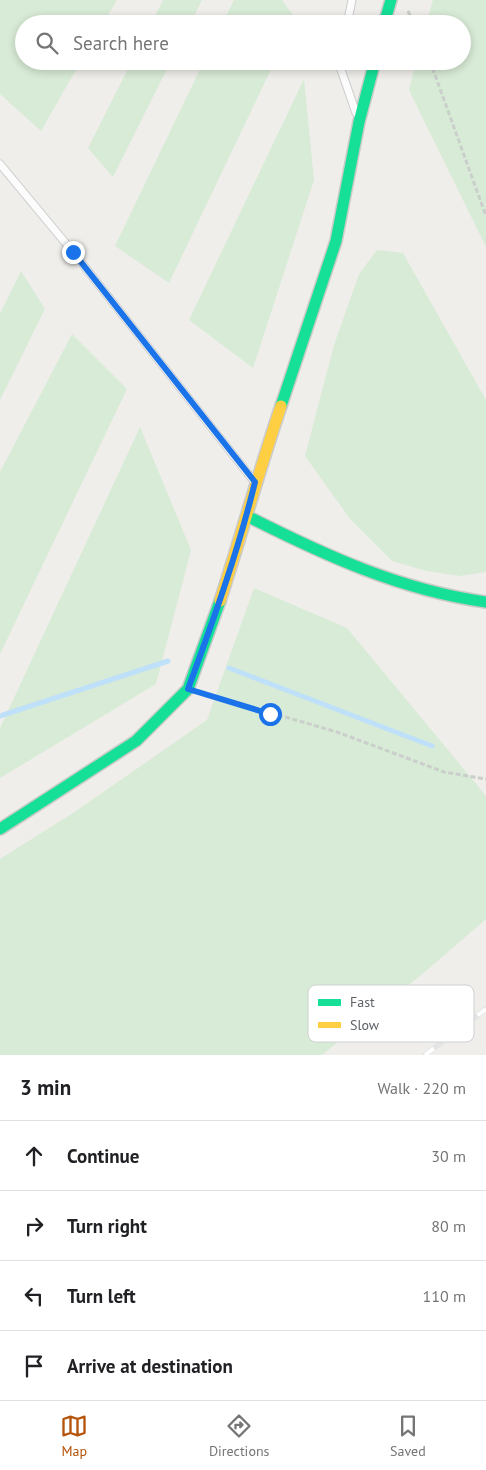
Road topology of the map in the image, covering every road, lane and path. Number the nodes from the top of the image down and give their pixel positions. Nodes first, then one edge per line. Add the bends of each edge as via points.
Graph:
1 (352, 0) edge
2 (391, 0) edge
3 (349, 15) edge
4 (387, 15) edge
5 (341, 70) edge
6 (373, 70) edge
7 (433, 70) edge
8 (359, 122) junction
9 (0, 164) edge
10 (486, 216) edge
11 (255, 482) junction
12 (247, 516) junction
13 (486, 602) edge
14 (188, 689) junction
15 (486, 779) edge
16 (0, 829) edge

1 - 3 lane
2 - 4 street
5 - 8 lane
6 - 8 street
7 - 10 path
8 - 11 street via 336,241
9 - 11 lane via 49,221
11 - 12 street
12 - 13 street via 327,556 394,582 460,600
12 - 14 street
14 - 15 path via 337,732 444,772
14 - 16 street via 136,741

